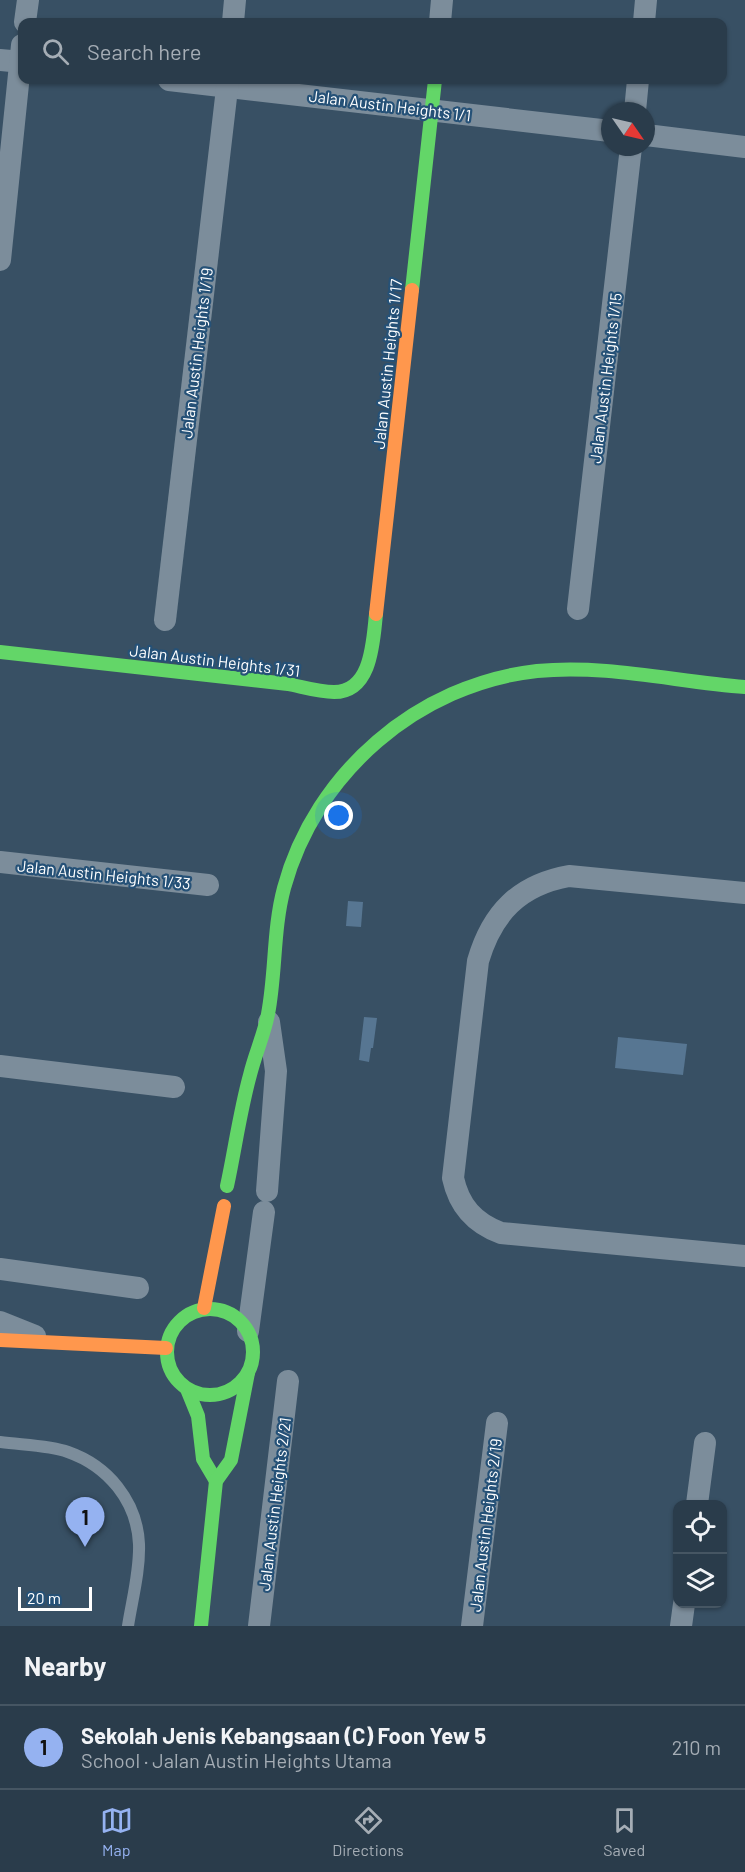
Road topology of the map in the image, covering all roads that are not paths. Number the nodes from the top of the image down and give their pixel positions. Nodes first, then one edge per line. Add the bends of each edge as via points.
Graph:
1 (28, 0) edge
2 (235, 0) edge
3 (442, 0) edge
4 (646, 0) edge
5 (26, 18) edge
6 (233, 18) edge
7 (440, 18) edge
8 (644, 18) edge
9 (16, 57) edge
10 (227, 84) edge
11 (235, 84) edge
12 (435, 84) edge
13 (638, 84) edge
14 (636, 102) edge
15 (432, 110) junction
16 (601, 130) edge
17 (655, 136) edge
18 (745, 147) edge
19 (630, 156) edge
20 (0, 260) edge
21 (578, 609) dead end
22 (165, 620) dead end
23 (375, 621) joint
24 (0, 652) edge
25 (745, 688) edge
26 (0, 862) edge
27 (208, 885) dead end
28 (745, 893) edge
29 (268, 1014) junction
30 (0, 1066) edge
31 (174, 1086) dead end
32 (227, 1186) dead end
33 (224, 1206) dead end
34 (745, 1256) edge
35 (0, 1269) edge
36 (138, 1288) dead end
37 (204, 1308) junction
38 (0, 1322) edge
39 (248, 1331) junction
40 (0, 1340) edge
41 (52, 1342) junction
42 (166, 1348) junction
43 (248, 1373) junction
44 (288, 1381) dead end
45 (187, 1389) junction
46 (497, 1423) dead end
47 (0, 1442) edge
48 (705, 1443) dead end
49 (216, 1481) junction
50 (698, 1500) edge
51 (683, 1608) edge
52 (128, 1626) edge
53 (201, 1626) edge
54 (259, 1626) edge
55 (472, 1626) edge
56 (681, 1626) edge

1 - 5 street
2 - 6 street
3 - 7 street
4 - 8 street
9 - 20 street
10 - 22 street, Jalan Austin Heights 1/19
11 - 15 street, Jalan Austin Heights 1/1
12 - 15 street, Jalan Austin Heights 1/17
13 - 14 street
15 - 16 street, Jalan Austin Heights 1/1
15 - 23 street, Jalan Austin Heights 1/17
17 - 18 street
19 - 21 street, Jalan Austin Heights 1/15
23 - 24 street, Jalan Austin Heights 1/31 via 366,671 356,686 341,692
25 - 29 street via 594,669 534,671 470,686 416,712 376,741 351,766 315,815 301,842 284,887
26 - 27 street, Jalan Austin Heights 1/33
28 - 34 street via 569,876 537,885 510,903 490,929 478,961 453,1178 464,1208 486,1228 501,1233
29 - 32 street via 253,1062
29 - 39 street via 276,1071
30 - 31 street
33 - 37 street
35 - 36 street
37 - 39 street via 230,1313
37 - 42 street via 179,1322
38 - 41 street
39 - 43 street via 253,1345
40 - 41 street
41 - 42 street
42 - 45 street via 171,1372
43 - 45 street via 228,1392 201,1395
43 - 49 street via 231,1460
44 - 54 street, Jalan Austin Heights 2/21
45 - 49 street via 200,1418 202,1458
46 - 55 street, Jalan Austin Heights 2/19
47 - 52 lane via 66,1451 88,1460 109,1476 125,1497 135,1520 139,1545
48 - 50 street
49 - 53 street
51 - 56 street

